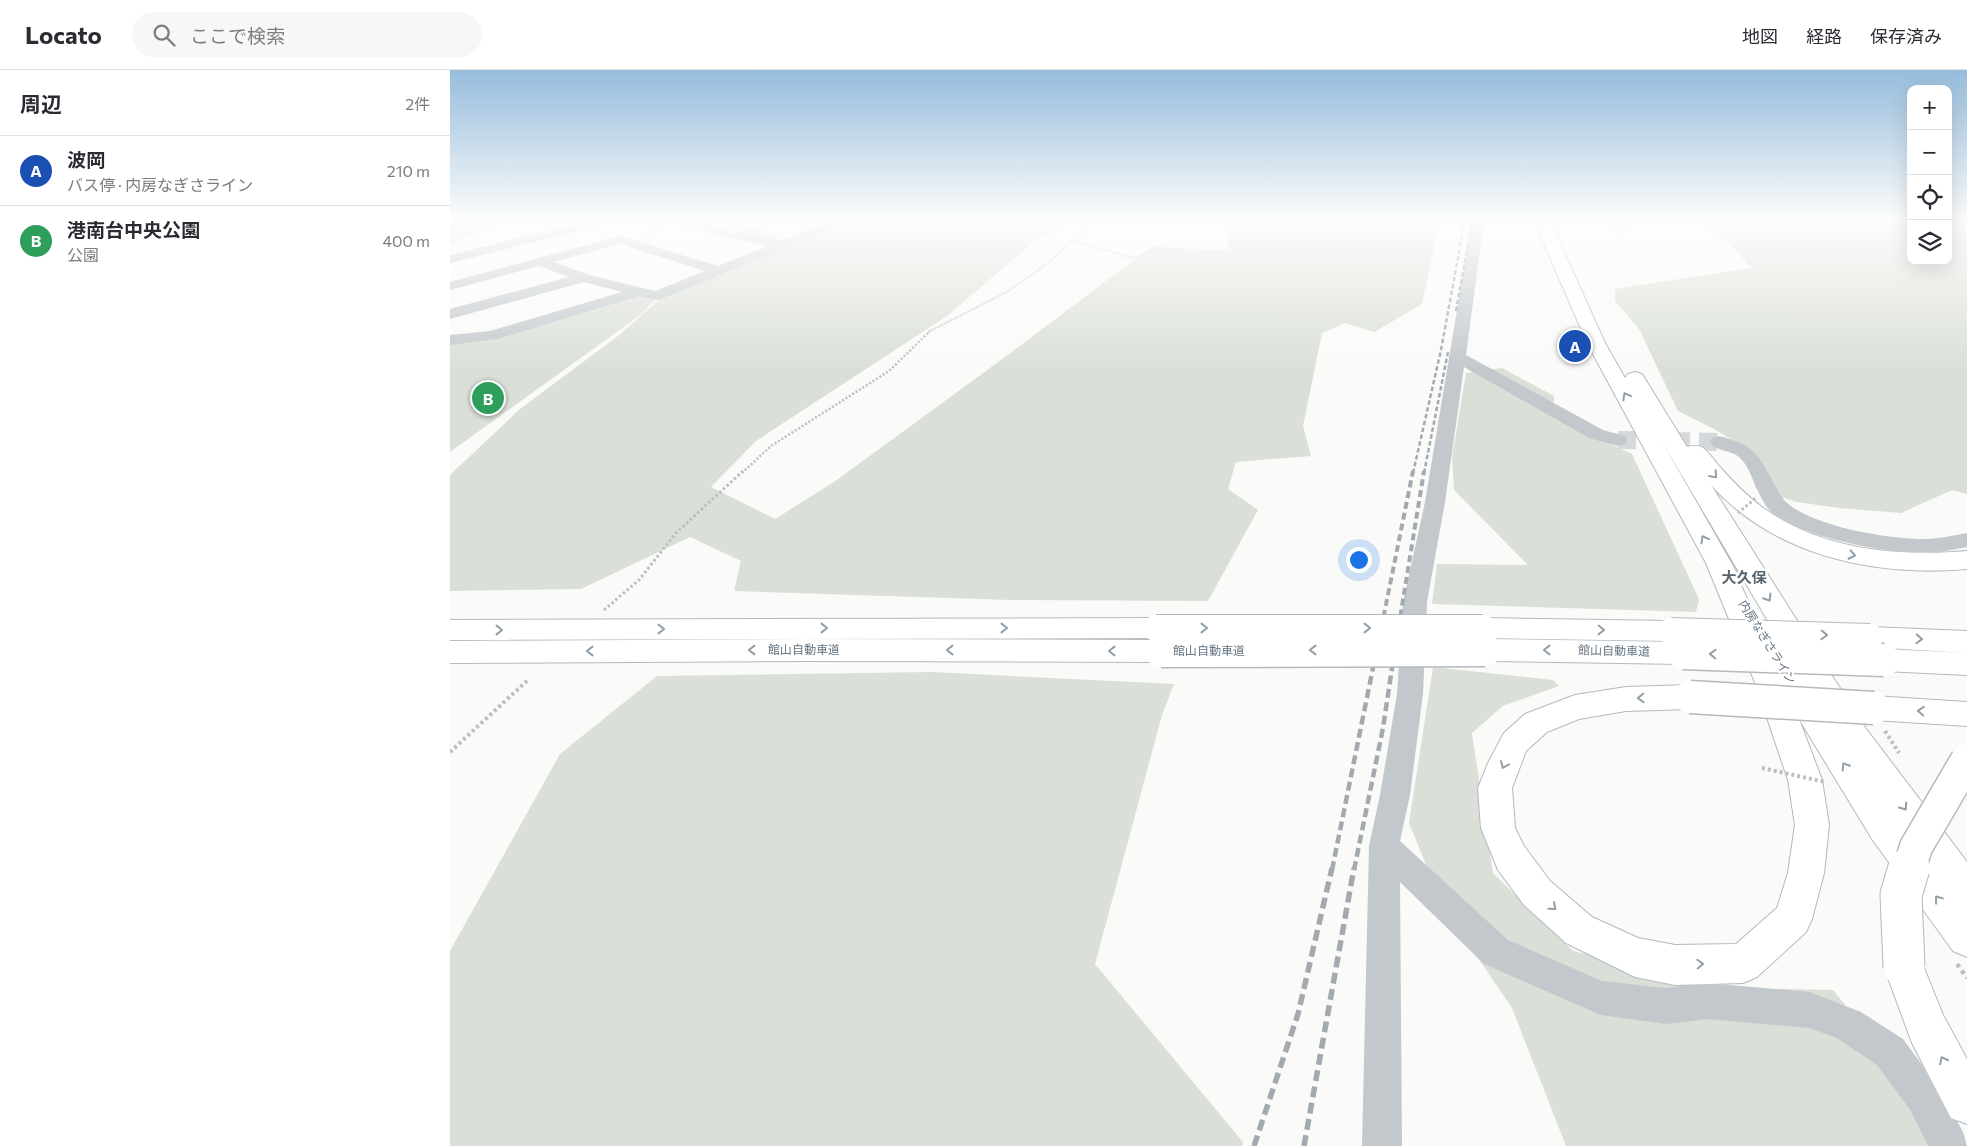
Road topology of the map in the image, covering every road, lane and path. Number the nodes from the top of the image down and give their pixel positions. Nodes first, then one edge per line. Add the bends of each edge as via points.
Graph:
1 (510, 270) edge
2 (563, 270) edge
3 (717, 270) edge
4 (1038, 270) edge
5 (1471, 270) edge
6 (1564, 270) edge
7 (1578, 270) edge
8 (584, 278) junction
9 (450, 286) edge
10 (638, 292) junction
11 (450, 314) edge
12 (450, 340) edge
13 (1458, 357) junction
14 (1657, 413) junction
15 (1618, 440) tunnel mouth
16 (1719, 442) tunnel mouth
17 (1757, 497) dead end
18 (1738, 513) dead end
19 (1967, 540) edge
20 (1967, 560) edge
21 (1718, 564) junction
22 (601, 612) dead end
23 (450, 630) edge
24 (1158, 639) junction
25 (1967, 642) edge
26 (1877, 648) junction
27 (450, 652) edge
28 (1967, 664) edge
29 (529, 679) dead end
30 (1967, 714) edge
31 (450, 752) edge
32 (1967, 760) edge
33 (1762, 768) dead end
34 (1825, 782) dead end
35 (1384, 846) junction
36 (1967, 892) edge
37 (1967, 938) edge
38 (1967, 1102) edge
39 (1382, 1146) edge
40 (1949, 1146) edge

1 - 9 street
2 - 8 street
3 - 10 street via 656,296
4 - 22 path via 1005,293 928,332 889,371 771,446 676,533 639,580
5 - 13 street
21 -> 6 highway, 内房なぎさライン via 1596,343
7 - 14 highway, 内房なぎさライン via 1617,348
8 - 10 street
8 - 11 street
10 - 12 street via 491,336
13 - 15 street via 1596,434
13 - 35 street via 1415,602 1410,694
14 -> 20 highway via 1725,487 1756,513 1800,537 1845,554 1886,562 1935,564
14 -> 36 highway, 内房なぎさライン via 1853,735
16 - 19 street via 1746,453 1778,506 1821,530 1874,542 1929,546
17 - 18 path, bridge
30 -> 21 highway, bridge via 1874,708 1690,697 1626,699 1575,707 1536,723 1515,742 1504,763 1495,788 1498,828 1512,858 1537,894 1579,930 1635,957 1675,965 1744,963 1793,919 1806,873 1812,825 1805,780 1771,685
37 -> 21 highway, 内房なぎさライン via 1884,828
23 -> 24 highway, 館山自動車道
24 - 26 highway, 館山自動車道, bridge via 1484,639
24 -> 27 highway, 館山自動車道 via 803,650
26 -> 25 highway, 館山自動車道
26 - 28 highway, 館山自動車道
29 - 31 path
38 -> 32 highway, bridge via 1927,1028 1904,968 1901,895 1916,847
33 - 34 path, bridge
35 - 39 street
35 - 40 street via 1496,952 1601,998 1666,1006 1708,1001 1809,1010 1848,1025 1890,1052 1924,1098

